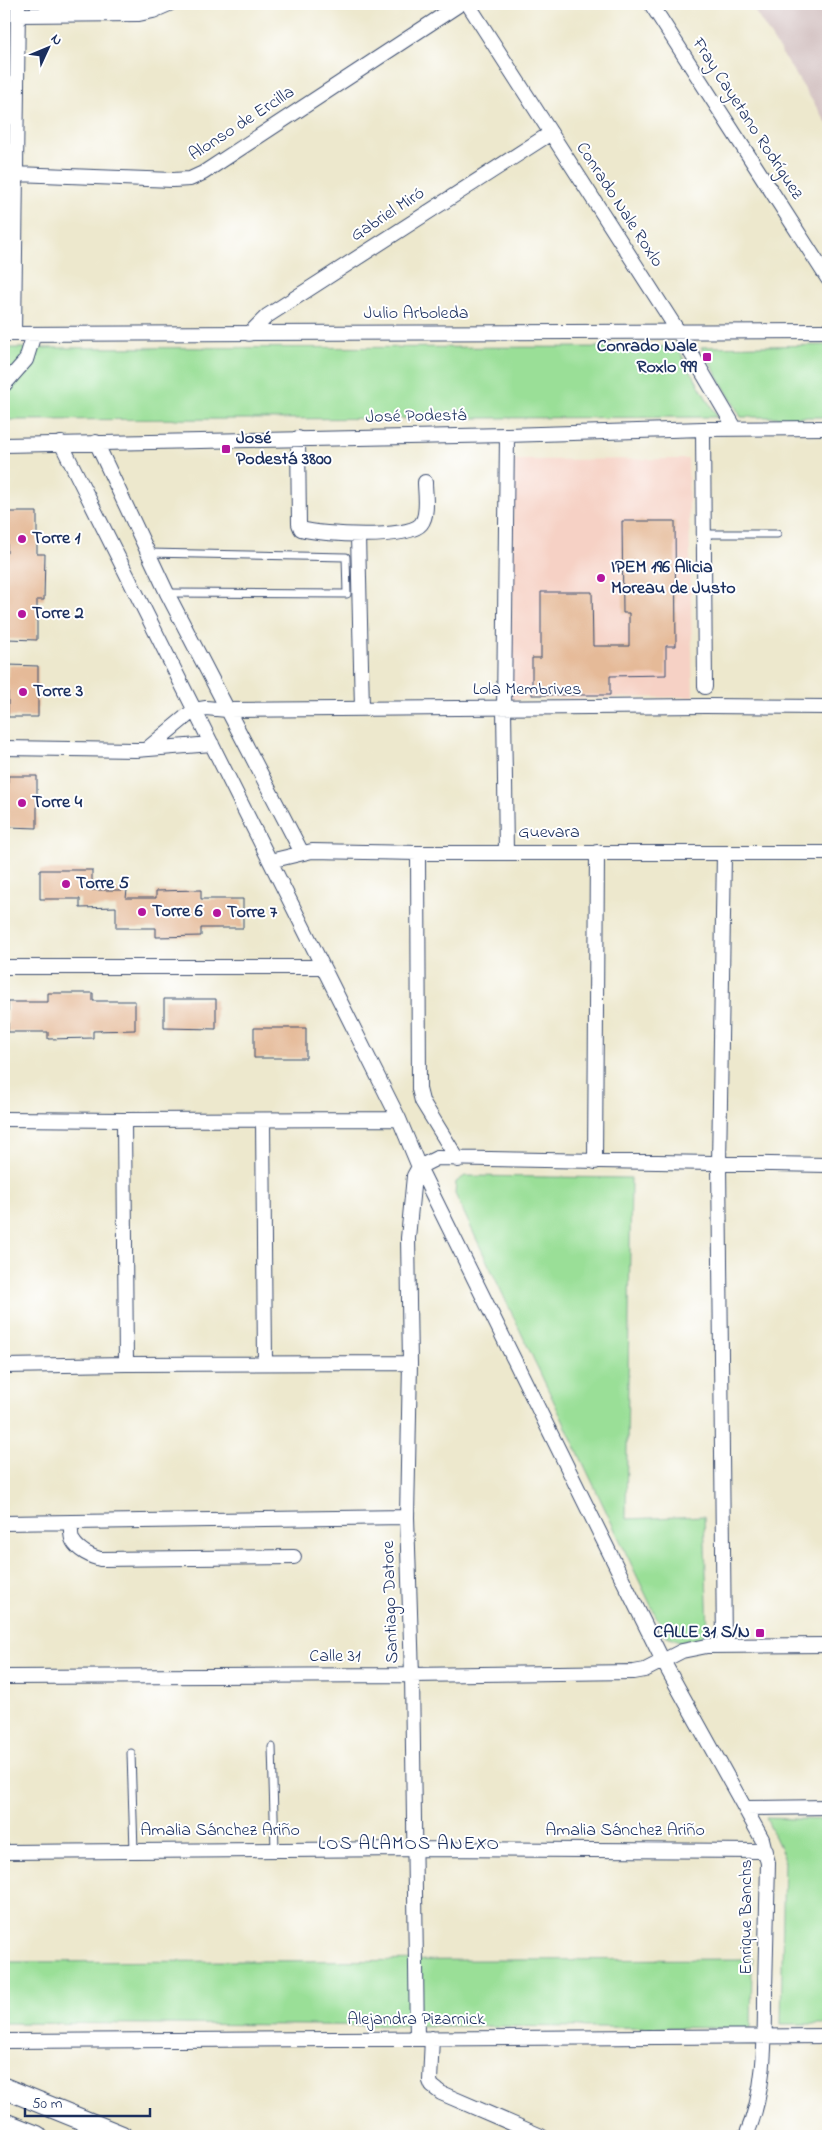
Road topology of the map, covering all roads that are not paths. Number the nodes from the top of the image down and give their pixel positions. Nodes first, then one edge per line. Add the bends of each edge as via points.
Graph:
1 (169, 4) edge
2 (460, 4) edge
3 (468, 4) edge
4 (651, 4) edge
5 (18, 10) edge
6 (551, 133) junction
7 (16, 174) junction
8 (828, 279) edge
9 (678, 331) junction
10 (828, 331) edge
11 (9, 334) edge
12 (34, 334) junction
13 (249, 334) junction
14 (4, 385) edge
15 (703, 428) junction
16 (735, 428) junction
17 (828, 428) edge
18 (508, 435) junction
19 (298, 438) junction
20 (96, 442) junction
21 (61, 443) junction
22 (4, 445) edge
23 (425, 482) dead end
24 (704, 534) junction
25 (777, 534) dead end
26 (358, 535) junction
27 (148, 553) junction
28 (167, 593) junction
29 (705, 687) dead end
30 (828, 708) edge
31 (362, 709) junction
32 (504, 709) junction
33 (194, 710) junction
34 (227, 710) junction
35 (212, 744) junction
36 (4, 748) edge
37 (147, 749) junction
38 (506, 852) junction
39 (597, 852) junction
40 (418, 853) junction
41 (724, 853) junction
42 (828, 853) edge
43 (302, 854) junction
44 (270, 861) junction
45 (4, 967) edge
46 (323, 967) junction
47 (4, 1119) edge
48 (399, 1119) junction
49 (124, 1120) junction
50 (263, 1120) junction
51 (458, 1160) junction
52 (595, 1162) junction
53 (719, 1164) junction
54 (828, 1165) edge
55 (419, 1167) junction
56 (265, 1363) junction
57 (410, 1363) junction
58 (126, 1364) junction
59 (4, 1366) edge
60 (407, 1518) junction
61 (71, 1522) junction
62 (4, 1523) edge
63 (294, 1557) dead end
64 (828, 1645) edge
65 (724, 1646) junction
66 (663, 1661) junction
67 (412, 1675) junction
68 (4, 1677) edge
69 (272, 1747) dead end
70 (131, 1753) dead end
71 (828, 1807) edge
72 (746, 1808) junction
73 (414, 1849) junction
74 (275, 1850) junction
75 (134, 1851) junction
76 (766, 1851) junction
77 (4, 1852) edge
78 (828, 2036) edge
79 (765, 2037) junction
80 (417, 2038) junction
81 (432, 2038) junction
82 (4, 2041) edge
83 (4, 2088) edge
84 (4, 2123) edge
85 (37, 2136) edge
86 (122, 2136) edge
87 (541, 2136) edge
88 (746, 2136) edge

1 - 5 street via 139,14
2 - 7 street, Alonso de Ercilla via 190,179
3 - 6 street, Conrado Nale Roxlo
4 - 8 street, Fray Cayetano Rodríguez
5 - 7 street
6 - 9 street, Conrado Nale Roxlo
6 - 13 street, Gabriel Miró via 267,316
7 - 11 street
9 - 10 street, Julio Arboleda
9 - 13 street, Julio Arboleda
9 - 16 street, Conrado Nale Roxlo
11 - 12 street, Julio Arboleda
12 - 13 street, Julio Arboleda
12 - 14 street via 26,360
15 - 16 street, José Podestá
15 - 18 street, José Podestá
15 - 24 street
16 - 17 street, José Podestá
18 - 19 street, José Podestá
18 - 32 street
19 - 20 street, José Podestá
19 - 26 street via 301,529
20 - 21 street, José Podestá
20 - 27 street
21 - 22 street, José Podestá
21 - 33 street, Enrique Banchs
23 - 26 street via 426,515 416,529 400,534
24 - 25 lane
24 - 29 street
26 - 31 street
27 - 28 street
27 - 28 lane via 346,557 347,594
28 - 34 street
30 - 32 street, Lola Membrives
31 - 32 street, Lola Membrives
31 - 34 street, Lola Membrives
32 - 38 street
33 - 34 street, Lola Membrives
33 - 35 street, Enrique Banchs
33 - 37 street
34 - 43 street
35 - 37 street
35 - 44 street, Enrique Banchs
36 - 37 street
38 - 39 street, Guevara
38 - 40 street, Guevara
39 - 41 street, Guevara
39 - 52 street
40 - 43 street, Guevara via 312,851
40 - 51 street via 419,1089 422,1101
41 - 42 street, Guevara
41 - 53 street
43 - 44 street, Guevara
44 - 46 street, Enrique Banchs
45 - 46 street
46 - 48 street, Enrique Banchs
47 - 49 street
48 - 50 street
48 - 55 street, Enrique Banchs
49 - 50 street
49 - 58 street
50 - 56 street
51 - 52 street
51 - 55 street via 437,1158
52 - 53 street
53 - 54 street
53 - 65 street
55 - 57 street, Santiago Datore via 414,1176 408,1238
55 - 66 street, Enrique Banchs
56 - 57 street
56 - 58 street
57 - 60 street, Santiago Datore
58 - 59 street
60 - 61 street
60 - 67 street, Santiago Datore
61 - 62 street
61 - 63 street via 72,1540 92,1557 100,1559
64 - 65 street, Calle 31
65 - 66 street, Calle 31 via 694,1648
66 - 67 street, Calle 31 via 634,1672
66 - 72 street, Enrique Banchs
67 - 68 street, Calle 31
67 - 73 street, Santiago Datore
69 - 74 lane
70 - 75 lane
71 - 72 street
72 - 76 street, Enrique Banchs
73 - 74 street, Amalia Sánchez Ariño
73 - 76 street, Amalia Sánchez Ariño
73 - 80 street, Santiago Datore
74 - 75 street, Amalia Sánchez Ariño
75 - 77 street, Amalia Sánchez Ariño
76 - 79 street, Enrique Banchs
78 - 79 street, Alejandra Pizarnick
79 - 81 street, Alejandra Pizarnick
79 - 88 street, Enrique Banchs via 757,2105
80 - 81 street, Alejandra Pizarnick
80 - 82 street, Alejandra Pizarnick
81 - 87 street via 432,2086 441,2094
83 - 86 main road
84 - 85 main road

